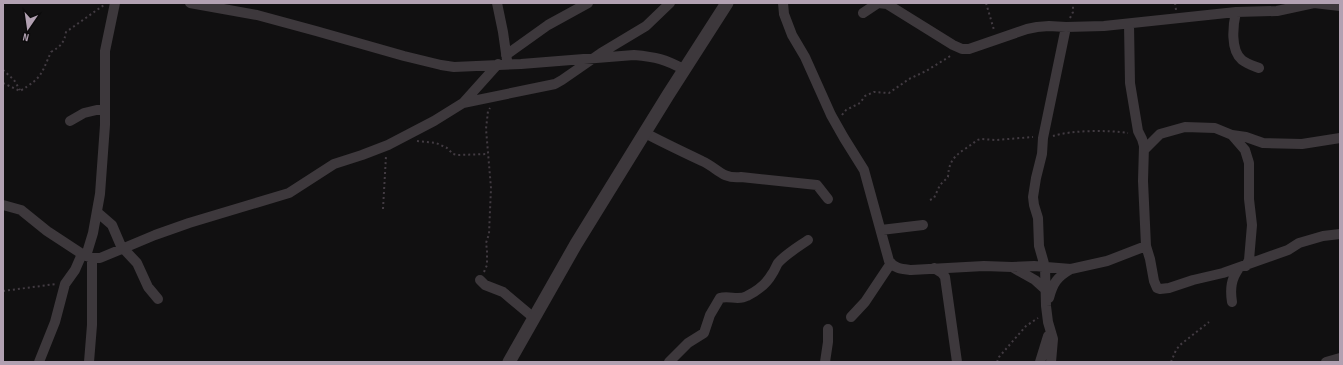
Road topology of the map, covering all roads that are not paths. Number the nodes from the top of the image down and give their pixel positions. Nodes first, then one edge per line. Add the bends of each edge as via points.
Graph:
1 (115, 3) edge
2 (190, 3) edge
3 (497, 3) edge
4 (588, 3) edge
5 (670, 3) edge
6 (727, 3) edge
7 (782, 3) edge
8 (1253, 3) edge
9 (1270, 3) edge
10 (1340, 6) edge
11 (1277, 11) junction
12 (1241, 12) junction
13 (863, 13) dead end
14 (1129, 24) junction
15 (1065, 27) junction
16 (593, 59) junction
17 (504, 61) junction
18 (1259, 68) dead end
19 (685, 70) junction
20 (463, 104) junction
21 (105, 108) junction
22 (70, 121) dead end
23 (645, 133) junction
24 (1139, 134) junction
25 (1160, 134) junction
26 (1232, 135) junction
27 (1340, 138) edge
28 (1144, 150) junction
29 (828, 199) dead end
30 (3, 205) edge
31 (97, 212) junction
32 (923, 225) dead end
33 (881, 230) junction
34 (1340, 234) edge
35 (808, 240) dead end
36 (1146, 246) junction
37 (124, 248) junction
38 (87, 256) junction
39 (891, 263) junction
40 (1012, 267) junction
41 (1045, 267) junction
42 (1242, 267) junction
43 (934, 268) junction
44 (1071, 269) junction
45 (480, 280) road end
46 (1046, 290) junction
47 (158, 299) dead end
48 (1232, 302) dead end
49 (1046, 306) junction
50 (851, 317) dead end
51 (534, 318) junction
52 (1048, 322) junction
53 (828, 329) dead end
54 (1340, 358) edge
55 (39, 362) edge
56 (89, 362) edge
57 (509, 362) edge
58 (669, 362) edge
59 (825, 362) edge
60 (957, 362) edge
61 (1040, 362) edge
62 (1051, 362) edge
63 (1326, 362) edge

1 - 21 street via 105,51
2 - 17 street via 257,15 441,65 460,66
3 - 17 street via 503,32
4 - 17 street via 548,25
5 - 16 street via 646,26
6 - 19 street
7 - 33 street via 792,35 837,126 864,170
8 - 12 street
9 - 11 street
10 - 11 street via 1314,3
11 - 12 street
12 - 14 street
12 - 18 street via 1233,26 1236,52 1242,60
13 - 15 street via 878,3 887,4 962,49 1037,27
14 - 15 street
14 - 24 street via 1130,84
15 - 41 street via 1033,197 1038,218 1039,246
16 - 17 street
16 - 19 street via 652,57 668,61
16 - 20 street via 555,84
17 - 20 street
19 - 23 street
20 - 37 street via 388,145 334,164 289,193 188,223
21 - 22 street via 84,113
21 - 31 street
23 - 29 street via 703,161 730,178 817,185
23 - 51 street via 576,244
24 - 25 street
24 - 28 street
25 - 26 street via 1185,128 1215,128
25 - 28 street
26 - 27 street via 1263,143 1285,144
26 - 42 street via 1245,150 1249,163 1252,225 1249,260
28 - 36 street
30 - 38 street via 21,210 47,231
31 - 37 street via 112,226
31 - 38 street
32 - 33 street
33 - 39 street
34 - 42 street via 1299,243 1288,250
35 - 58 street via 782,259 765,283 755,292 738,299 720,298 710,314 704,333 688,343
36 - 42 street via 1154,284 1160,290
36 - 44 street via 1107,261
37 - 38 street via 100,258
37 - 47 street via 137,263 148,286
38 - 55 street via 65,284 55,322
38 - 56 street via 92,325
39 - 43 street via 893,266 910,270
39 - 50 street
40 - 41 street
40 - 43 street
40 - 46 street via 1035,280
41 - 44 street
41 - 46 street
42 - 48 street via 1232,282
43 - 60 street via 945,277
44 - 49 street via 1056,280
45 - 51 street via 485,285 503,292
46 - 49 street
49 - 52 street
51 - 57 street
52 - 61 street via 1048,339
52 - 62 street via 1052,339
53 - 59 street
54 - 63 street

